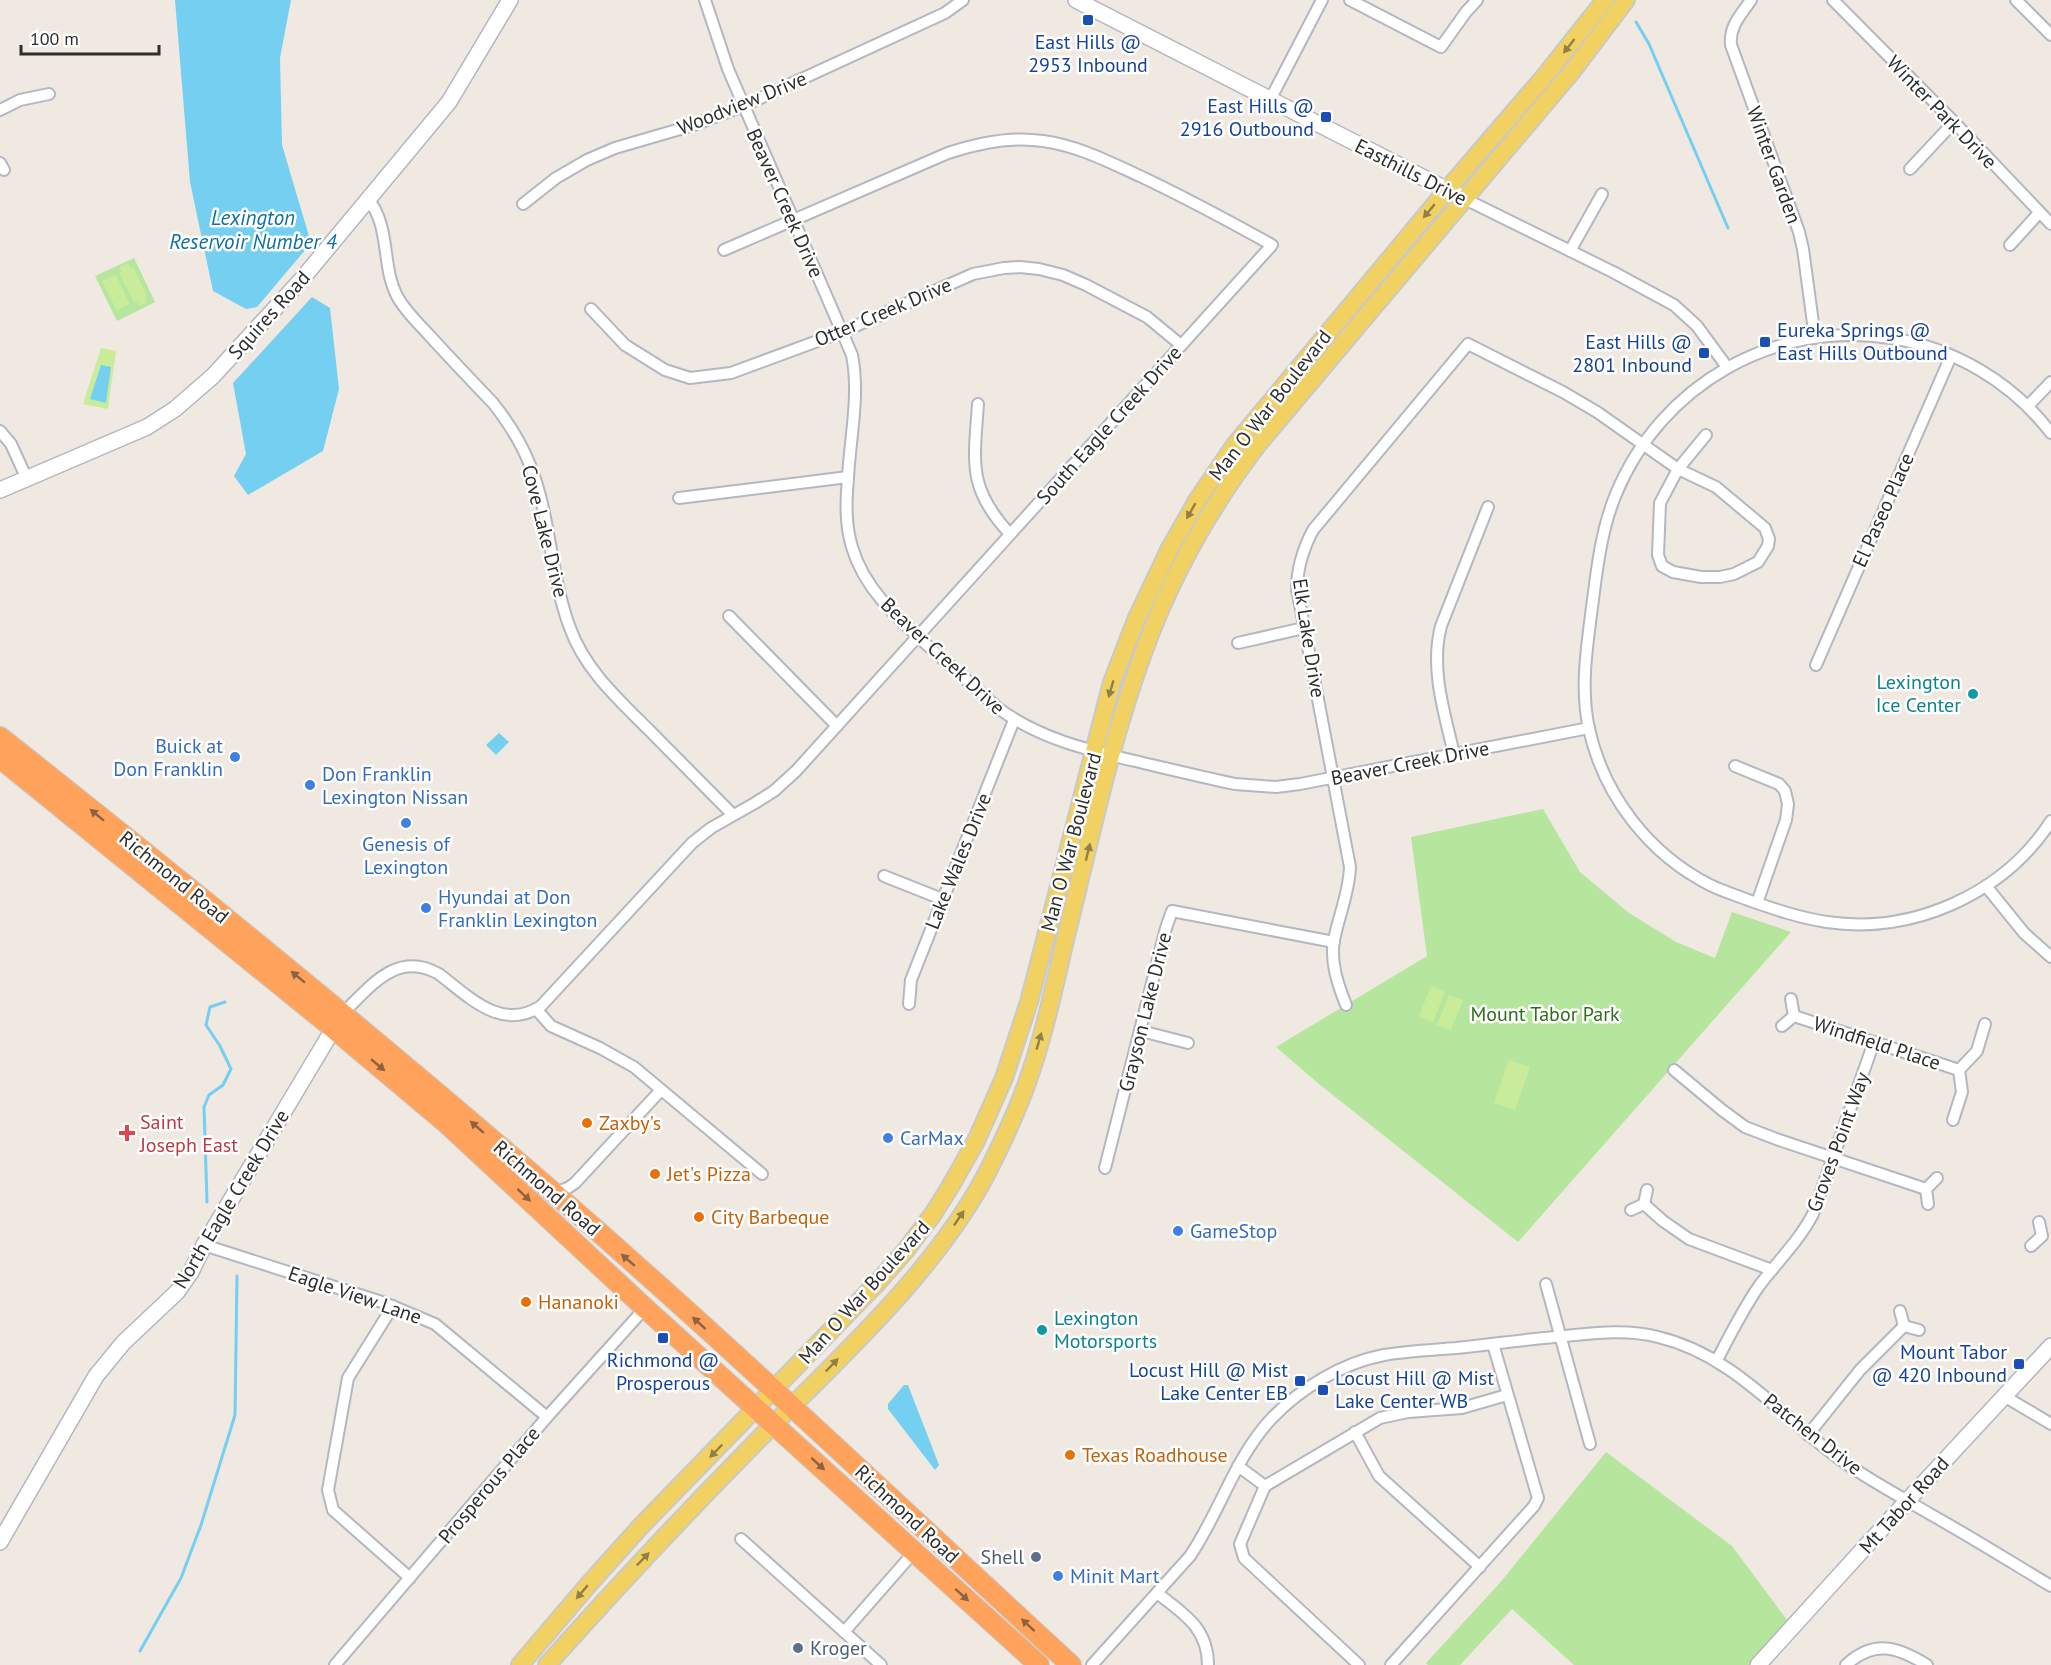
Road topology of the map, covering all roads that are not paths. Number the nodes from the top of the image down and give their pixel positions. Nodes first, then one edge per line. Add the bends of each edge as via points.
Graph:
1 (510, 0) edge
2 (705, 0) edge
3 (963, 0) edge
4 (1076, 0) edge
5 (1322, 0) edge
6 (1350, 0) edge
7 (1477, 0) edge
8 (1605, 0) edge
9 (1626, 0) edge
10 (1751, 0) edge
11 (1833, 0) edge
12 (2016, 0) edge
13 (1102, 6) edge
14 (2051, 35) edge
15 (49, 94) dead end
16 (1270, 100) junction
17 (743, 106) junction
18 (0, 110) edge
19 (1954, 122) junction
20 (1910, 169) dead end
21 (1447, 190) junction
22 (1602, 194) dead end
23 (368, 199) junction
24 (1465, 199) junction
25 (523, 204) dead end
26 (2039, 213) junction
27 (792, 219) junction
28 (2051, 224) edge
29 (2010, 245) dead end
30 (724, 250) dead end
31 (1570, 251) junction
32 (591, 309) dead end
33 (842, 332) junction
34 (1815, 338) junction
35 (1181, 345) junction
36 (1951, 356) junction
37 (1727, 367) junction
38 (2051, 382) edge
39 (978, 404) dead end
40 (2028, 406) junction
41 (0, 431) edge
42 (2051, 433) edge
43 (1706, 435) dead end
44 (1642, 444) junction
45 (1678, 469) junction
46 (26, 477) junction
47 (848, 477) junction
48 (0, 490) edge
49 (679, 498) dead end
50 (1488, 507) dead end
51 (1010, 534) junction
52 (729, 616) dead end
53 (1304, 628) junction
54 (918, 637) junction
55 (1238, 643) dead end
56 (1816, 665) dead end
57 (1014, 720) junction
58 (837, 726) junction
59 (1589, 728) junction
60 (0, 737) edge
61 (1095, 751) junction
62 (1454, 754) junction
63 (1112, 756) junction
64 (0, 758) edge
65 (1735, 766) dead end
66 (1333, 777) junction
67 (733, 815) junction
68 (2051, 821) edge
69 (884, 876) dead end
70 (1986, 886) junction
71 (942, 898) junction
72 (1757, 903) junction
73 (1334, 942) junction
74 (2051, 957) edge
75 (1791, 999) dead end
76 (909, 1005) dead end
77 (1346, 1005) dead end
78 (537, 1009) junction
79 (1794, 1016) junction
80 (338, 1021) junction
81 (1985, 1024) dead end
82 (1782, 1026) dead end
83 (1141, 1031) junction
84 (1874, 1042) junction
85 (1188, 1043) dead end
86 (1674, 1070) dead end
87 (1959, 1070) junction
88 (661, 1090) junction
89 (1953, 1120) dead end
90 (1833, 1158) junction
91 (1105, 1168) dead end
92 (762, 1174) dead end
93 (1937, 1178) dead end
94 (576, 1183) junction
95 (548, 1188) junction
96 (1926, 1189) junction
97 (1647, 1190) dead end
98 (1644, 1204) junction
99 (1928, 1204) dead end
100 (1631, 1210) dead end
101 (580, 1216) junction
102 (2039, 1222) dead end
103 (2047, 1237) edge
104 (204, 1245) junction
105 (2031, 1246) dead end
106 (1772, 1270) junction
107 (1546, 1284) dead end
108 (393, 1306) junction
109 (645, 1308) junction
110 (1900, 1311) dead end
111 (1904, 1326) junction
112 (1919, 1330) dead end
113 (1559, 1336) junction
114 (1493, 1344) junction
115 (2051, 1346) edge
116 (1717, 1360) junction
117 (773, 1391) junction
118 (1508, 1395) junction
119 (2004, 1396) junction
120 (792, 1407) junction
121 (757, 1409) junction
122 (547, 1418) junction
123 (2051, 1424) edge
124 (774, 1425) junction
125 (1355, 1432) junction
126 (1808, 1435) junction
127 (1590, 1444) dead end
128 (1238, 1466) junction
129 (1265, 1486) junction
130 (1907, 1501) junction
131 (741, 1539) dead end
132 (0, 1542) edge
133 (914, 1552) junction
134 (1480, 1567) junction
135 (410, 1578) junction
136 (2051, 1586) edge
137 (1157, 1593) junction
138 (844, 1632) junction
139 (335, 1665) edge
140 (520, 1665) edge
141 (547, 1665) edge
142 (881, 1665) edge
143 (1039, 1665) edge
144 (1071, 1665) edge
145 (1092, 1665) edge
146 (1208, 1665) edge
147 (1359, 1665) edge
148 (1392, 1665) edge
149 (1758, 1665) edge
150 (1846, 1665) edge
151 (1927, 1665) edge

1 - 23 street, Squires Road via 449,102
2 - 17 street, Beaver Creek Drive
3 - 17 street, Woodview Drive via 945,13
4 - 13 street, Easthills Drive
5 - 16 street
6 - 7 street via 1441,47
8 -> 21 main road, Man O War Boulevard
9 - 24 main road, Man O War Boulevard
10 - 34 street, Winter Garden via 1732,28 1731,45 1799,232
11 - 19 street, Winter Park Drive
12 - 14 street
13 - 16 street, Easthills Drive
15 - 18 street via 20,100
16 - 21 street, Easthills Drive
17 - 25 street, Woodview Drive via 587,160
17 - 27 street, Beaver Creek Drive
19 - 20 street
19 - 26 street, Winter Park Drive
21 - 24 street, Easthills Drive
21 -> 61 main road, Man O War Boulevard via 1282,386 1234,446 1198,500 1136,620 1112,682
22 - 31 street
23 - 46 street, Squires Road via 254,334 183,402 147,427
23 - 67 street, Cove Lake Drive via 380,220 388,274 398,297 503,416 523,448 538,487 561,602 579,648 609,689
24 - 31 street, Easthills Drive
24 - 63 main road, Man O War Boulevard via 1273,426 1216,504 1183,562 1146,644
26 - 28 street, Winter Park Drive
26 - 29 street
27 - 30 street, South Eagle Creek Drive
27 - 33 street, Beaver Creek Drive
27 - 35 street, South Eagle Creek Drive via 973,144 1041,141 1091,153 1272,245
31 - 37 street, Easthills Drive via 1674,305 1697,326
32 - 33 street, Otter Creek Drive via 625,345 665,370 690,378 731,373
33 - 35 street, Otter Creek Drive via 973,274 1020,267 1063,275 1086,285 1147,317
33 - 47 street, Beaver Creek Drive via 852,355 855,380
34 - 36 street via 1886,338
34 - 37 street via 1768,350
35 - 51 street, South Eagle Creek Drive
36 - 40 street via 1984,372
36 - 56 street, El Paseo Place
37 - 44 street via 1677,404
38 - 40 street
39 - 51 street via 976,477 989,509
40 - 42 street
41 - 46 street via 11,444
43 - 45 street
44 - 45 street
44 - 53 street, Elk Lake Drive via 1563,392 1468,344 1313,530 1301,556 1297,579
44 - 59 street via 1615,495 1602,540 1586,662
45 - 45 street via 1716,487 1765,528 1768,546 1758,562 1720,577 1673,572 1662,566 1658,555 1660,503
46 - 48 street, Squires Road
47 - 49 street
47 - 54 street, Beaver Creek Drive via 847,518 855,557 873,590
50 - 62 street via 1437,640 1437,673
51 - 54 street, South Eagle Creek Drive
52 - 58 street
53 - 55 street
53 - 66 street, Elk Lake Drive
54 - 57 street, Beaver Creek Drive
54 - 58 street, South Eagle Creek Drive
57 - 61 street, Beaver Creek Drive via 1044,735
57 - 71 street, Lake Wales Drive
58 - 67 street, South Eagle Creek Drive via 781,785
59 - 62 street, Beaver Creek Drive
59 - 72 street via 1609,785 1647,838 1667,858 1698,878
80 -> 60 highway, Richmond Road
61 - 63 street, Beaver Creek Drive
61 - 117 main road, Man O War Boulevard via 1020,1032 972,1149 906,1250
62 - 66 street, Beaver Creek Drive
63 - 66 street, Beaver Creek Drive via 1256,787
120 -> 63 main road, Man O War Boulevard via 913,1279 962,1215 989,1170 1028,1080
64 - 80 highway, Richmond Road
65 - 72 street via 1779,784 1788,804
66 - 73 street, Elk Lake Drive via 1350,867 1348,893
67 - 78 street, South Eagle Creek Drive via 692,843
68 - 70 street via 2023,856
69 - 71 street
70 - 72 street via 1943,909 1879,923 1819,921
70 - 74 street via 2024,933
71 - 76 street, Lake Wales Drive via 911,980
73 - 77 street, Elk Lake Drive via 1335,972
73 - 83 street, Grayson Lake Drive via 1172,911
75 - 79 street, Windfield Place
78 - 80 street, South Eagle Creek Drive via 521,1015 490,1011 431,969 412,965 385,975
78 - 88 street via 551,1026 617,1057
79 - 82 street, Windfield Place
79 - 84 street, Windfield Place
95 -> 80 highway, Richmond Road
80 - 104 street, North Eagle Creek Drive
80 -> 109 highway, Richmond Road
81 - 87 street, Windfield Place via 1977,1051
83 - 85 street
83 - 91 street, Grayson Lake Drive
84 - 87 street, Windfield Place
84 - 90 street, Groves Point Way
86 - 90 street via 1745,1127
87 - 89 street, Windfield Place via 1962,1092
88 - 92 street
88 - 94 street
90 - 96 street
90 - 106 street, Groves Point Way via 1809,1221
93 - 96 street
94 - 95 street via 555,1192
94 - 101 street via 574,1206
95 - 101 highway, Richmond Road
96 - 99 street
97 - 98 street
98 - 100 street
98 - 106 street via 1689,1239
117 -> 101 highway, Richmond Road
102 - 103 street
103 - 105 street
104 - 108 street, Eagle View Lane
104 - 132 street, North Eagle Creek Drive via 177,1292 123,1343 96,1376
106 - 116 street, Groves Point Way via 1745,1308
107 - 113 street
108 - 122 street, Eagle View Lane via 435,1324
108 - 135 street via 348,1378 328,1490 333,1510
109 - 121 highway, Richmond Road
109 - 122 street, Prosperous Place
110 - 111 street
111 - 112 street
111 - 126 street via 1860,1370
113 - 114 street, Patchen Drive
113 - 116 street, Patchen Drive via 1618,1332 1656,1336
113 - 127 street
114 - 118 street
114 - 128 street, Patchen Drive via 1384,1355 1330,1375 1297,1395 1271,1419
115 - 119 street, Mt Tabor Road
116 - 126 street, Patchen Drive
117 - 120 highway, Richmond Road
117 - 121 main road, Man O War Boulevard
118 - 125 street via 1462,1408 1380,1418
118 - 134 street via 1538,1498
119 - 123 street
119 - 130 street, Mt Tabor Road
120 - 124 main road, Man O War Boulevard
144 -> 120 highway, Richmond Road
121 - 124 highway, Richmond Road
121 -> 140 main road, Man O War Boulevard via 640,1527
122 - 135 street, Prosperous Place
124 -> 133 highway, Richmond Road
141 -> 124 main road, Man O War Boulevard
125 - 129 street
125 - 134 street via 1379,1476
126 - 130 street, Patchen Drive
128 - 129 street
128 - 137 street, Patchen Drive via 1201,1539
129 - 147 street via 1240,1544 1245,1558
130 - 136 street, Patchen Drive
130 - 149 street, Mt Tabor Road
131 - 138 street
133 - 138 street
133 -> 143 highway, Richmond Road
134 - 148 street
135 - 139 street, Prosperous Place
137 - 145 street, Patchen Drive
137 - 146 street via 1198,1628 1208,1651
138 - 142 street
150 - 151 street via 1856,1656 1878,1648 1901,1651

